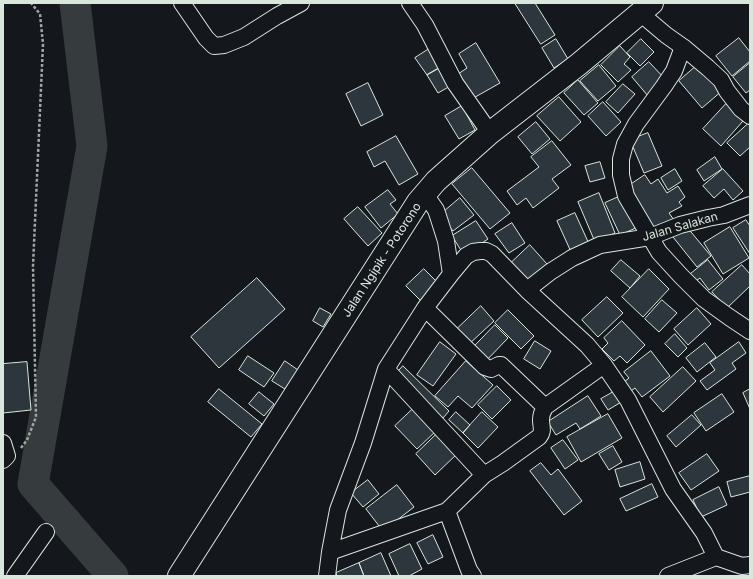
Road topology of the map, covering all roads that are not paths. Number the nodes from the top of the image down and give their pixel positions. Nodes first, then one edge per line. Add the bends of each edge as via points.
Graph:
1 (182, 3) edge
2 (301, 3) edge
3 (410, 3) edge
4 (646, 8) edge
5 (683, 47) junction
6 (750, 116) edge
7 (490, 133) junction
8 (425, 194) junction
9 (750, 205) edge
10 (650, 237) junction
11 (451, 274) junction
12 (526, 290) junction
13 (425, 308) junction
14 (750, 331) edge
15 (604, 365) junction
16 (386, 369) junction
17 (545, 407) junction
18 (484, 475) junction
19 (447, 511) junction
20 (46, 532) dead end
21 (330, 552) junction
22 (716, 557) junction
23 (750, 565) edge
24 (468, 574) edge
25 (15, 576) edge
26 (179, 576) edge
27 (327, 576) edge
28 (668, 576) edge

1 - 2 street via 214,46 244,37
3 - 7 street via 425,25 455,83
4 - 5 street via 666,35
4 - 7 street, Jalan Ngipik - Potorono
5 - 6 street via 720,80 726,91
5 - 10 street via 674,71 636,124 621,158 621,175 626,196
7 - 8 street, Jalan Ngipik - Potorono
8 - 11 street via 436,210 442,226
8 - 26 street, Jalan Ngipik - Potorono
9 - 10 street, Jalan Salakan via 724,215 680,225
10 - 12 street, Jalan Salakan via 600,245 572,258
10 - 14 street via 659,252 704,299
11 - 12 street via 466,256 473,252 486,251 492,254
11 - 13 street
12 - 15 street via 587,344
13 - 16 street
13 - 17 street via 485,367 491,369 501,365
15 - 17 street
15 - 22 street via 628,400 673,489 704,534
16 - 18 street
16 - 21 street via 363,443 338,510
17 - 18 street via 541,414 542,434
18 - 19 street
19 - 21 street
19 - 24 street
20 - 25 street
21 - 27 street
22 - 23 street via 742,566
22 - 28 street

